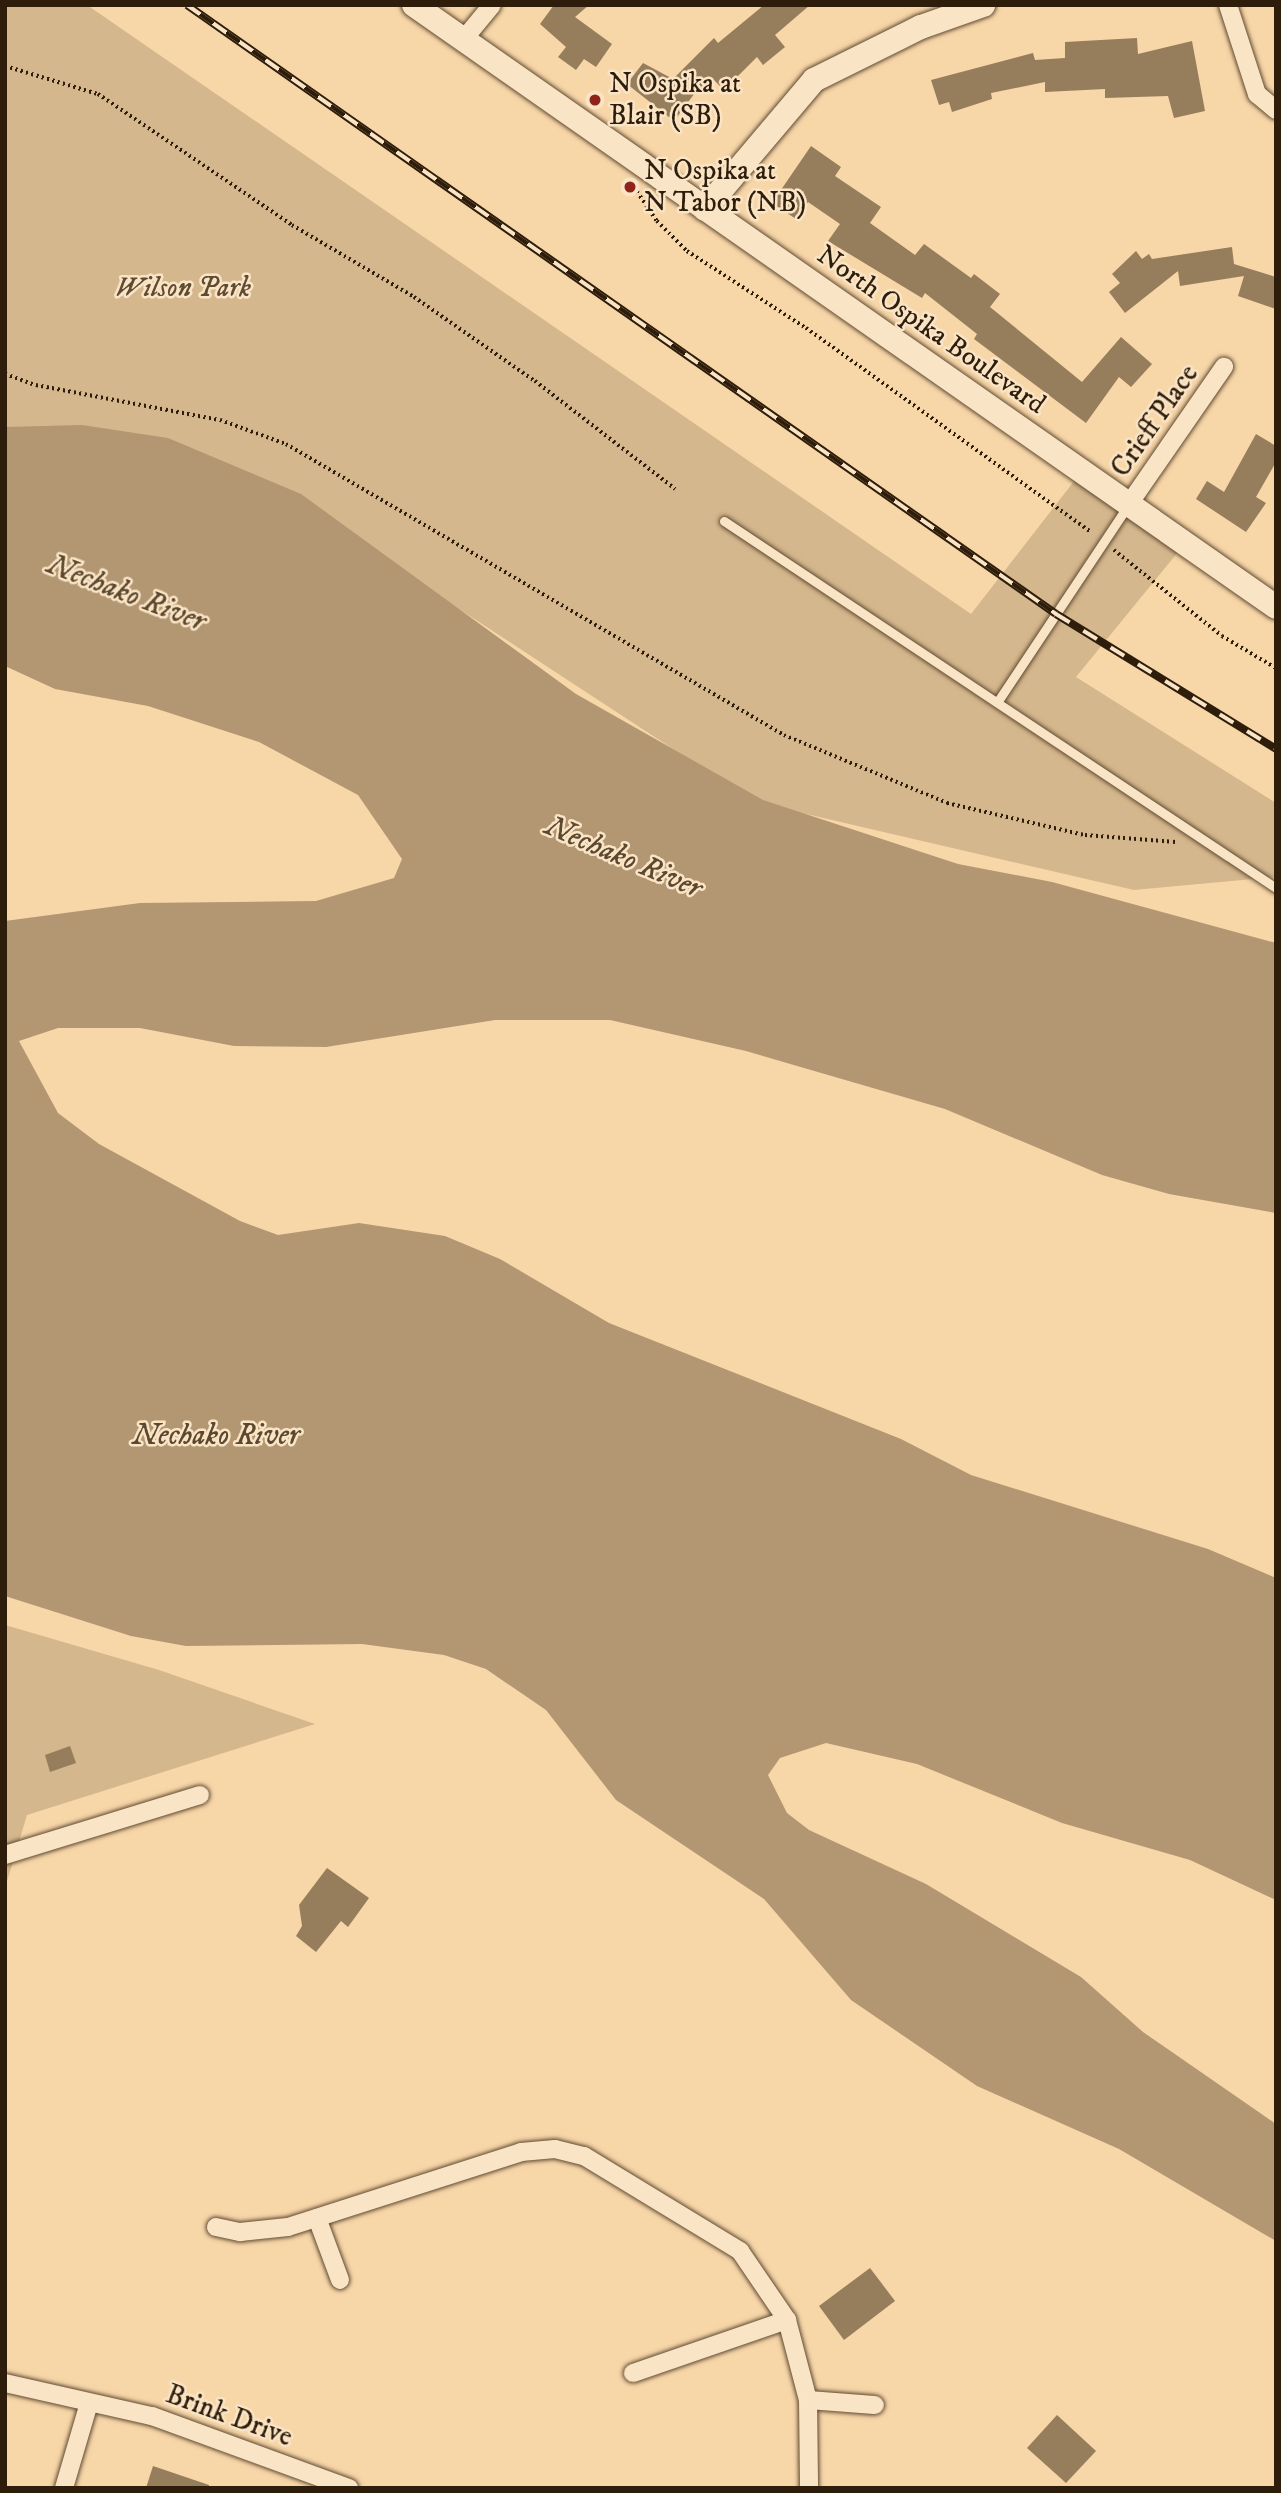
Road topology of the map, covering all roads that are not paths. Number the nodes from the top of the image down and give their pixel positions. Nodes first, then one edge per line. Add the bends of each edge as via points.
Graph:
1 (414, 5) edge
2 (492, 5) edge
3 (983, 5) edge
4 (1228, 5) edge
5 (463, 40) junction
6 (1276, 110) edge
7 (705, 209) junction
8 (1224, 367) dead end
9 (1129, 504) junction
10 (724, 521) dead end
11 (1276, 607) edge
12 (998, 701) junction
13 (1276, 888) edge
14 (200, 1795) dead end
15 (5, 1855) edge
16 (317, 2218) junction
17 (216, 2227) dead end
18 (340, 2280) dead end
19 (787, 2320) junction
20 (633, 2373) dead end
21 (5, 2383) edge
22 (808, 2400) junction
23 (89, 2403) junction
24 (875, 2405) dead end
25 (64, 2488) edge
26 (349, 2488) edge
27 (809, 2488) edge

1 - 5 street, North Ospika Boulevard
2 - 5 street
3 - 7 street via 921,27 814,80
4 - 6 street via 1256,94
5 - 7 street, North Ospika Boulevard
7 - 9 street, North Ospika Boulevard
8 - 9 street, Crieff Place
9 - 11 street, North Ospika Boulevard
9 - 12 lane
10 - 12 lane
12 - 13 lane
14 - 15 street
16 - 17 street via 265,2232
16 - 18 street
16 - 19 street via 521,2152 555,2149 584,2156 740,2251
19 - 20 street
19 - 22 street
21 - 23 street, Brink Drive via 25,2384
22 - 24 street
22 - 27 street
23 - 25 street
23 - 26 street, Brink Drive via 152,2416

